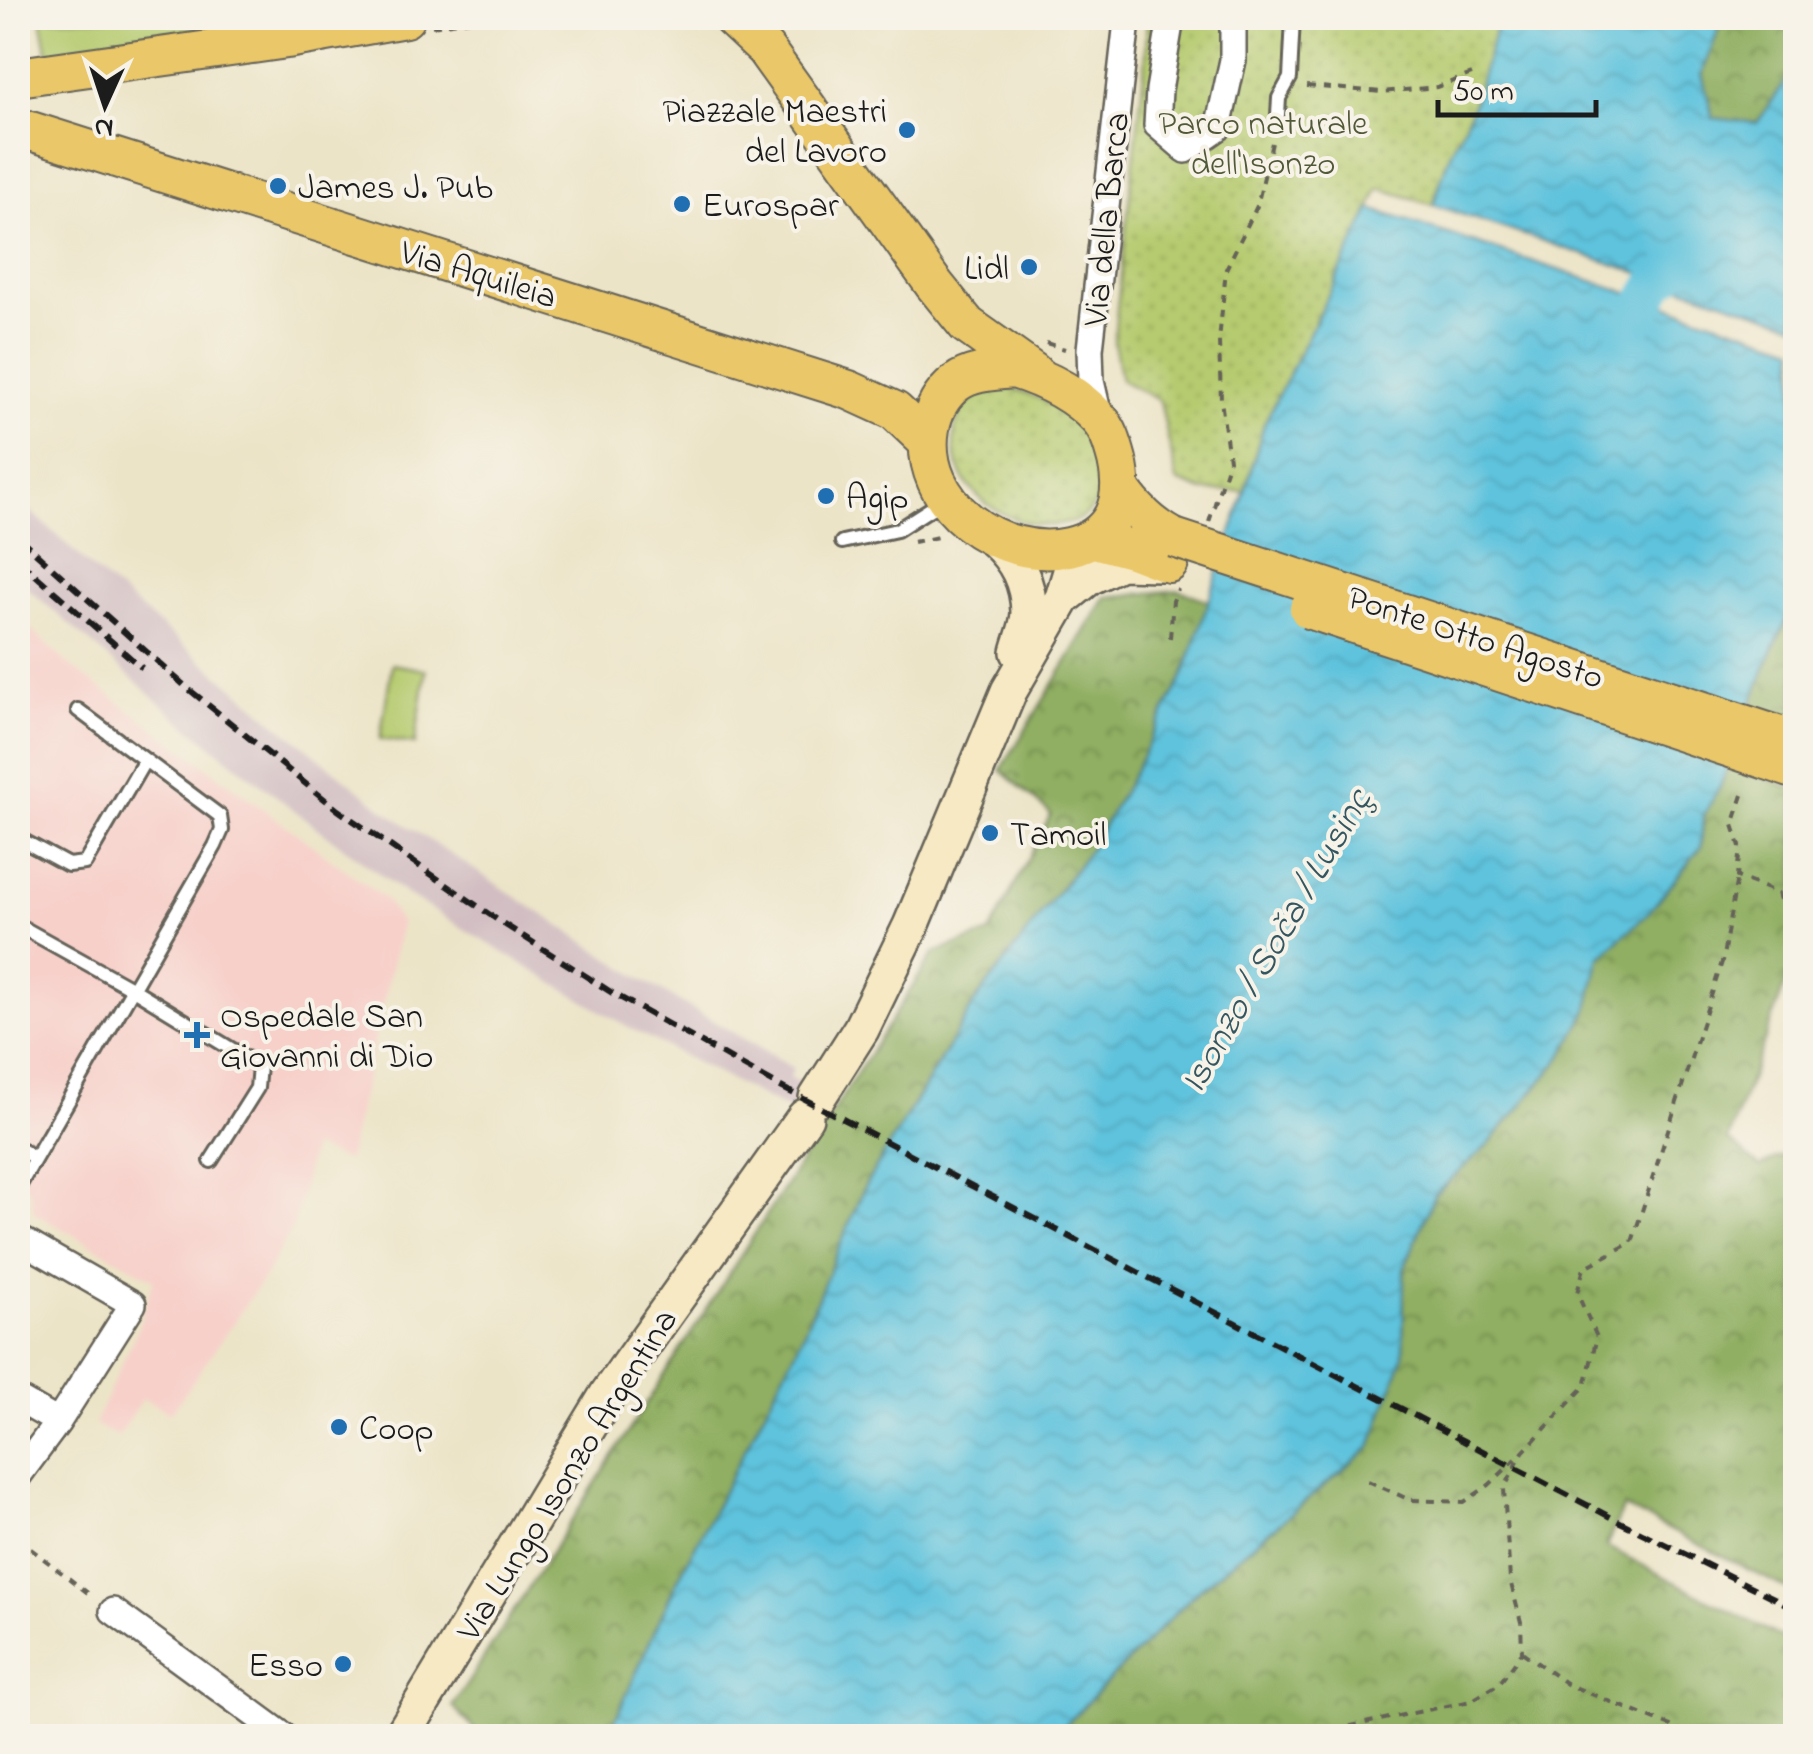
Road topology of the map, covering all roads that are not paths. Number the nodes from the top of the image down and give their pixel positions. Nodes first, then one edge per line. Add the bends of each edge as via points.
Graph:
1 (405, 18) edge
2 (732, 18) edge
3 (1124, 18) edge
4 (1171, 18) edge
5 (1233, 18) edge
6 (1292, 18) edge
7 (292, 28) edge
8 (18, 75) edge
9 (1278, 115) road end
10 (18, 127) edge
11 (1041, 359) junction
12 (1100, 420) junction
13 (928, 442) junction
14 (1120, 488) junction
15 (946, 499) junction
16 (996, 540) junction
17 (842, 542) dead end
18 (1086, 542) junction
19 (1183, 553) junction
20 (1063, 598) junction
21 (1010, 691) junction
22 (78, 710) dead end
23 (1784, 751) edge
24 (146, 760) junction
25 (18, 838) edge
26 (18, 925) edge
27 (132, 989) junction
28 (18, 1148) edge
29 (34, 1158) junction
30 (211, 1161) dead end
31 (18, 1188) edge
32 (18, 1238) edge
33 (18, 1398) edge
34 (58, 1422) junction
35 (18, 1476) edge
36 (113, 1611) road end
37 (284, 1736) edge
38 (402, 1736) edge

1 - 7 main road
2 - 11 main road via 765,49 967,325
3 - 12 street, Via della Barca via 1090,350
4 - 5 street via 1157,125 1186,150 1218,128 1233,60
6 - 9 lane via 1290,78
7 - 8 main road
10 - 13 main road, Via Aquileia via 844,388 895,411
11 - 12 main road via 1060,386
11 - 13 main road via 956,383 934,409
12 - 14 main road via 1112,439
13 - 15 main road
14 - 18 main road via 1111,522
14 - 19 main road
15 - 16 main road
15 - 17 lane via 897,530
16 - 18 main road via 1055,550
16 - 21 main road, Via Lungo Isonzo Argentina via 1021,570 1029,614
18 - 19 main road
18 - 20 main road, Via Lungo Isonzo Argentina
19 - 20 main road via 1120,562
19 - 23 main road, Ponte Otto Agosto, bridge
20 - 21 main road, Via Lungo Isonzo Argentina
21 - 38 main road, Via Lungo Isonzo Argentina via 861,1029 608,1394
22 - 24 lane
24 - 25 lane via 86,863 68,865
24 - 27 lane via 220,816 222,830
26 - 27 lane
27 - 29 lane
27 - 30 lane via 258,1066 257,1088
28 - 29 lane
29 - 31 lane
32 - 34 street via 133,1304
33 - 34 street
34 - 35 street
36 - 37 street

